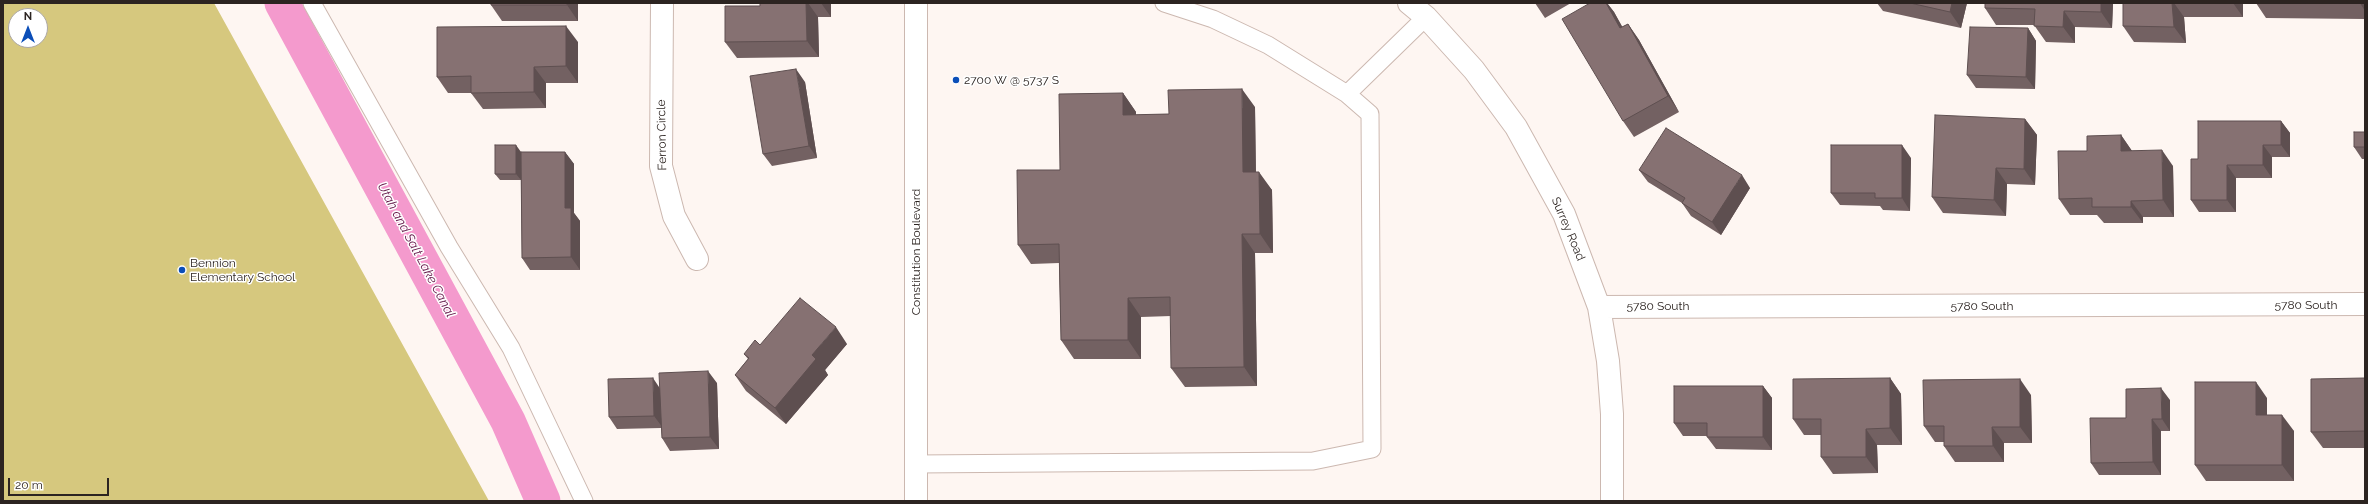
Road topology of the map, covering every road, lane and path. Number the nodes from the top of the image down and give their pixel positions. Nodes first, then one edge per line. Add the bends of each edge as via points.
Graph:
1 (312, 3) edge
2 (662, 3) edge
3 (916, 3) edge
4 (1164, 3) edge
5 (1409, 3) edge
6 (1426, 17) junction
7 (1348, 94) junction
8 (696, 259) dead end
9 (2365, 304) edge
10 (1599, 307) junction
11 (916, 464) junction
12 (584, 501) edge
13 (916, 501) edge
14 (1612, 501) edge

1 - 12 lane via 449,247 511,348
2 - 8 street, Ferron Circle via 661,166 674,216
3 - 11 street, Constitution Boulevard
4 - 7 lane via 1213,19 1268,45
5 - 6 street, Surrey Road
6 - 7 lane
6 - 10 street, Surrey Road via 1474,70 1516,127 1564,214
7 - 11 lane via 1370,114 1372,449 1313,461
9 - 10 street, 5780 South
10 - 14 street, Surrey Road via 1608,361 1612,414
11 - 13 street, Constitution Boulevard

